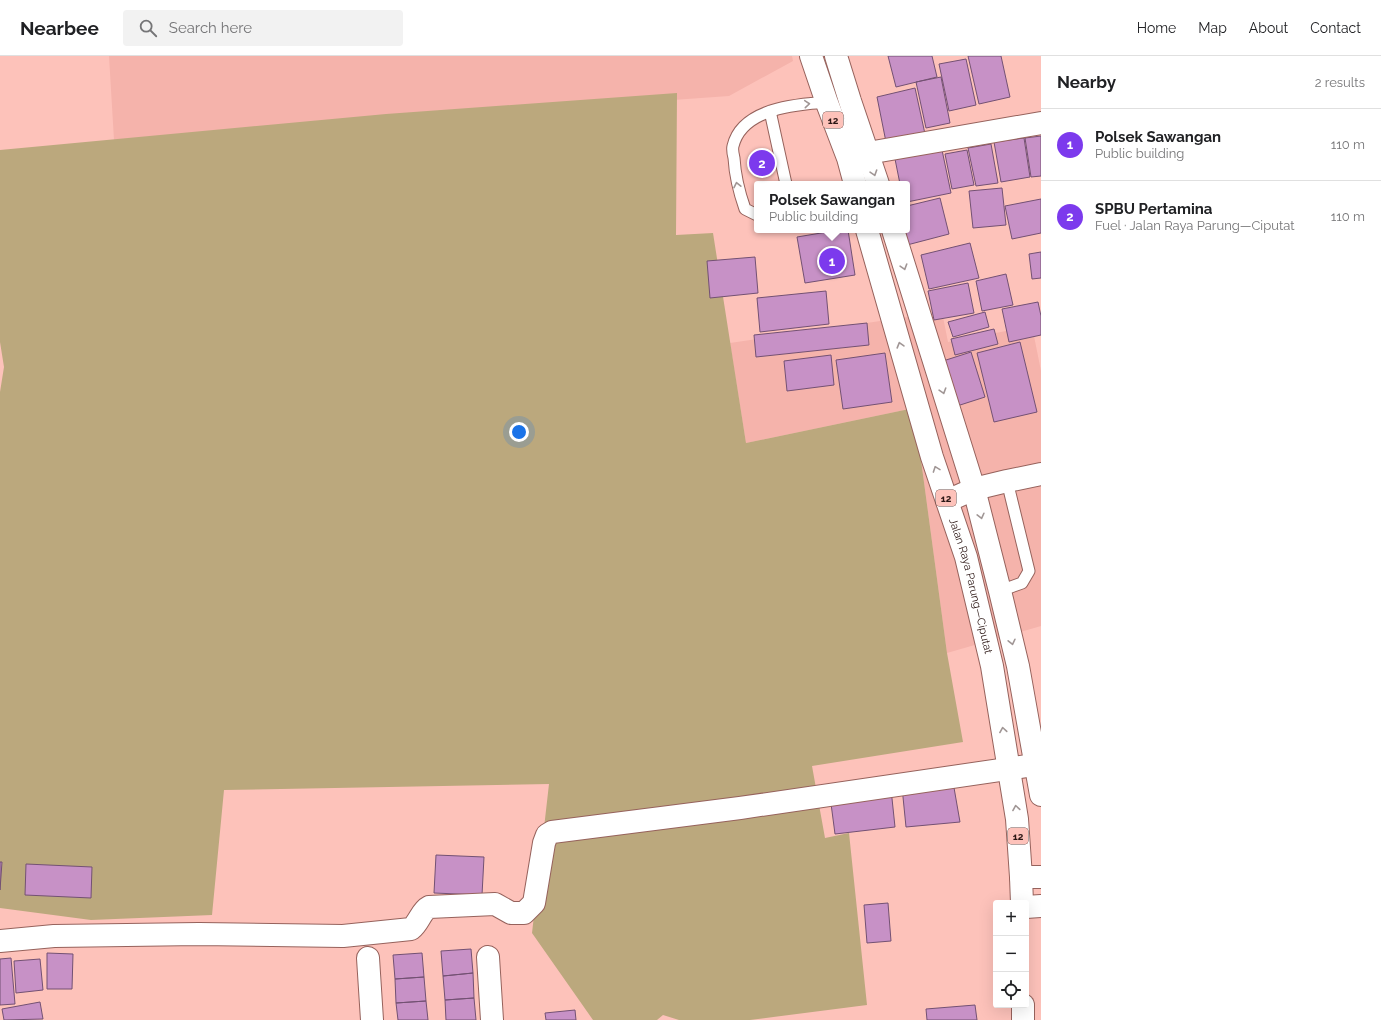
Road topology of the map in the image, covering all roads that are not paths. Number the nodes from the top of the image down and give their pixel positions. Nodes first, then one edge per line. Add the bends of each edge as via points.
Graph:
1 (811, 56) edge
2 (836, 56) edge
3 (850, 101) junction
4 (827, 103) junction
5 (770, 111) junction
6 (1041, 123) edge
7 (858, 155) junction
8 (785, 181) edge
9 (855, 181) edge
10 (876, 181) edge
11 (754, 214) edge
12 (868, 233) edge
13 (894, 233) edge
14 (1041, 474) edge
15 (1007, 481) junction
16 (974, 489) junction
17 (947, 500) junction
18 (1000, 590) junction
19 (1039, 764) edge
20 (1009, 769) junction
21 (1041, 795) edge
22 (1031, 877) edge
23 (1023, 900) edge
24 (1041, 906) edge
25 (1029, 907) edge
26 (0, 941) edge
27 (488, 957) dead end
28 (368, 958) dead end
29 (1023, 1008) edge
30 (372, 1020) edge
31 (492, 1020) edge
32 (1023, 1020) edge

1 - 4 main road, 12
2 - 3 main road, 12
3 - 4 lane
3 - 7 main road, 12
5 -> 4 lane via 798,105
4 - 7 main road, 12
5 - 8 lane
11 -> 5 lane via 745,209 741,197 735,173 733,147 739,132 754,118
6 - 7 main road
7 - 9 main road, 12
7 -> 10 main road, 12
17 -> 12 main road, Jalan Raya Parung—Ciputat / 12 via 932,457
13 -> 16 main road
14 - 15 main road
15 - 16 main road
15 - 18 lane via 1029,571 1022,583
16 - 17 main road
16 -> 18 main road
20 -> 17 main road, Jalan Raya Parung—Ciputat / 12 via 992,666 966,557
18 -> 19 main road
19 - 20 main road
19 - 21 main road
22 -> 20 main road, Jalan Raya Parung—Ciputat / 12 via 1017,819
20 - 26 main road via 552,832 544,842 534,903 524,913 511,914 495,904 429,907 411,929 343,936 191,934 54,936
22 - 23 main road, Jalan Raya Parung—Ciputat / 12
24 - 25 main road
27 - 31 main road
28 - 30 main road
29 - 32 main road

